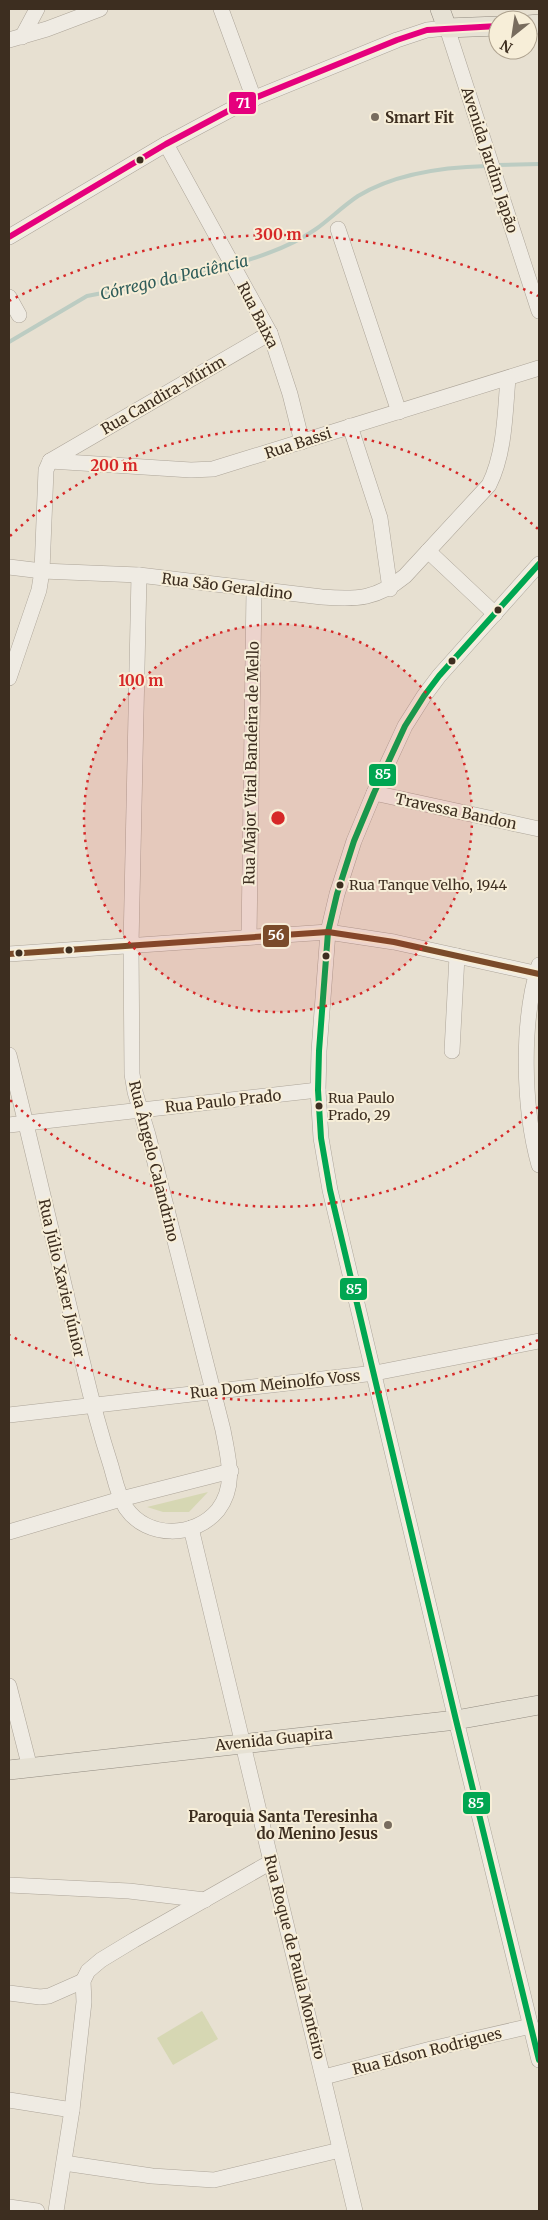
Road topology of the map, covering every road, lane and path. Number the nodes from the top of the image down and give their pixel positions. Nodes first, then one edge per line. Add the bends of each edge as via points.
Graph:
1 (37, 9) edge
2 (100, 9) edge
3 (221, 9) edge
4 (440, 9) edge
5 (488, 26) edge
6 (447, 28) junction
7 (15, 38) edge
8 (254, 99) junction
9 (166, 144) junction
10 (338, 229) dead end
11 (9, 237) edge
12 (9, 297) edge
13 (539, 311) edge
14 (19, 314) dead end
15 (270, 333) junction
16 (539, 368) edge
17 (508, 378) junction
18 (399, 412) junction
19 (350, 426) junction
20 (302, 442) junction
21 (53, 459) junction
22 (428, 550) junction
23 (539, 564) edge
24 (9, 567) edge
25 (42, 571) junction
26 (139, 574) junction
27 (390, 588) junction
28 (254, 590) junction
29 (495, 614) junction
30 (9, 678) edge
31 (374, 793) junction
32 (539, 830) edge
33 (328, 932) junction
34 (249, 937) junction
35 (131, 945) junction
36 (9, 954) edge
37 (457, 956) junction
38 (538, 971) edge
39 (452, 1051) dead end
40 (9, 1055) edge
41 (318, 1090) junction
42 (141, 1111) junction
43 (26, 1123) junction
44 (9, 1125) edge
45 (539, 1165) edge
46 (539, 1341) edge
47 (375, 1373) junction
48 (211, 1391) junction
49 (92, 1405) junction
50 (9, 1415) edge
51 (231, 1471) junction
52 (121, 1499) junction
53 (191, 1528) junction
54 (9, 1532) edge
55 (9, 1686) edge
56 (539, 1705) edge
57 (456, 1720) junction
58 (243, 1742) junction
59 (30, 1768) junction
60 (9, 1770) edge
61 (271, 1862) junction
62 (9, 1884) edge
63 (205, 1900) junction
64 (83, 1981) junction
65 (9, 1993) edge
66 (531, 2026) junction
67 (539, 2060) edge
68 (324, 2077) junction
69 (9, 2100) edge
70 (72, 2110) junction
71 (340, 2150) junction
72 (64, 2163) junction
73 (9, 2207) edge
74 (37, 2211) edge
75 (56, 2211) edge
76 (355, 2211) edge

1 - 7 street
2 - 7 street
3 - 8 street
4 - 6 main road, Avenida Jardim Japão
5 - 6 main road
6 - 8 street via 427,30 398,40
6 - 13 street, Avenida Jardim Japão
8 - 9 street
9 - 11 street
9 - 15 street, Rua Baixa
10 - 18 street
12 - 14 street
15 - 20 street, Rua Baixa
15 - 21 street, Rua Candira-Mirim
16 - 17 street, Rua Bassi
17 - 18 street, Rua Bassi
17 - 22 street, Rua São Geraldino via 496,471 489,485
18 - 19 street, Rua Bassi
19 - 20 street, Rua Bassi
19 - 27 street via 380,518
20 - 21 street, Rua Bassi via 213,469
21 - 25 street via 45,478
22 - 27 street, Rua São Geraldino
22 - 29 street
23 - 29 street
24 - 25 street, Rua São Geraldino
25 - 26 street, Rua São Geraldino
25 - 30 street via 39,590
26 - 28 street, Rua São Geraldino
26 - 35 street, Rua Ângelo Calandrino
27 - 28 street, Rua São Geraldino via 365,597 344,599
28 - 34 street, Rua Major Vital Bandeira de Mello
29 - 31 street via 424,696 405,726
31 - 32 street, Travessa Bandon
31 - 33 street via 354,842
33 - 34 street
33 - 37 street
33 - 41 street
34 - 35 street
35 - 36 street
35 - 42 street, Rua Ângelo Calandrino via 132,1074
37 - 38 street
37 - 39 street
38 - 45 street via 529,1028 526,1092 529,1124
40 - 43 street, Rua Júlio Xavier Júnior
41 - 42 street, Rua Paulo Prado
41 - 47 street via 321,1138 330,1190
42 - 43 street, Rua Paulo Prado
42 - 48 street, Rua Ângelo Calandrino
43 - 44 street, Rua Paulo Prado
43 - 49 street, Rua Júlio Xavier Júnior
46 - 47 street, Rua Dom Meinolfo Voss
47 - 48 street, Rua Dom Meinolfo Voss
47 - 57 street
48 - 49 street, Rua Dom Meinolfo Voss
48 - 51 street, Rua Ângelo Calandrino
49 - 50 street, Rua Dom Meinolfo Voss
49 - 52 street, Rua Júlio Xavier Júnior
51 - 52 street
51 - 53 street via 229,1488 221,1506 208,1520
52 - 53 street via 133,1516 151,1527 171,1531
52 - 54 street
53 - 58 street, Rua Roque de Paula Monteiro
55 - 59 street
56 - 57 main road, Avenida Guapira
57 - 58 main road, Avenida Guapira
57 - 66 street
58 - 59 main road, Avenida Guapira
58 - 61 street, Rua Roque de Paula Monteiro
59 - 60 main road, Avenida Guapira
61 - 63 street
61 - 68 street, Rua Roque de Paula Monteiro
62 - 63 street via 129,1891
63 - 64 street via 101,1960 88,1971
64 - 65 street via 48,1996
64 - 70 street via 84,2002
66 - 67 street
66 - 68 street, Rua Edson Rodrigues
68 - 71 street, Rua Roque de Paula Monteiro
69 - 70 street
70 - 72 street
71 - 72 street via 214,2180 152,2176
71 - 76 street, Rua Roque de Paula Monteiro
72 - 75 street
73 - 74 street

